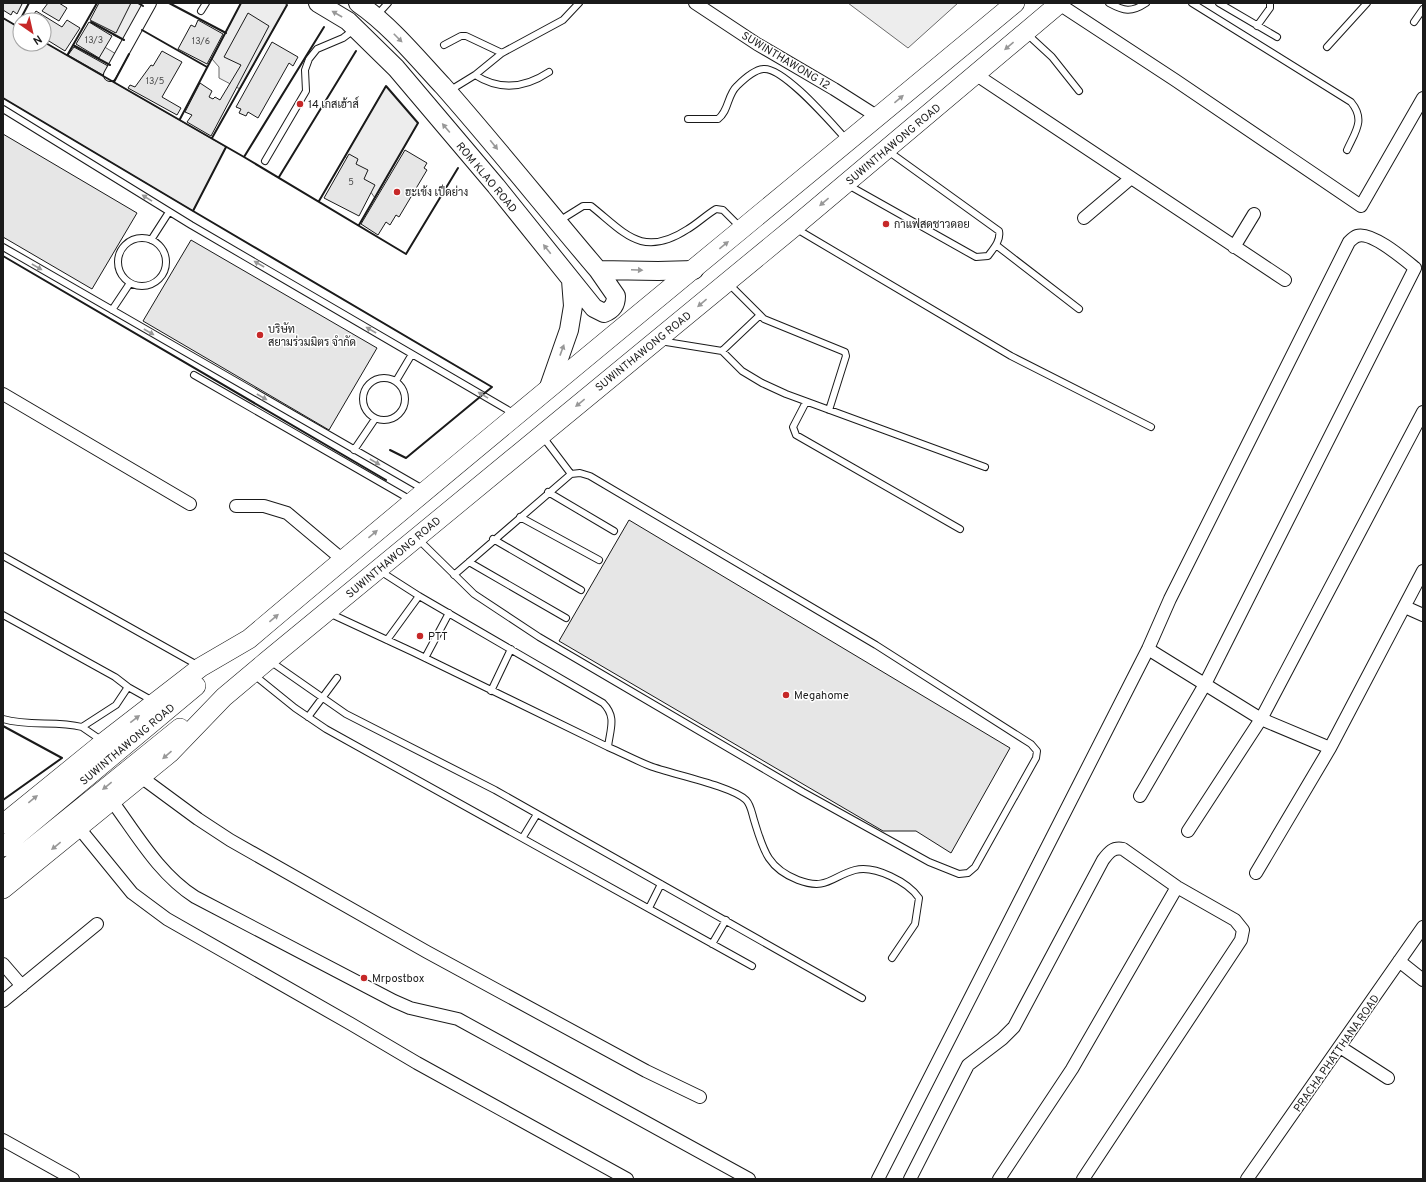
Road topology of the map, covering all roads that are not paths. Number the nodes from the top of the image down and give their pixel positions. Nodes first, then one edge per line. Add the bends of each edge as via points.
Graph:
1 (150, 3) edge
2 (206, 3) edge
3 (318, 3) edge
4 (358, 3) edge
5 (569, 3) edge
6 (695, 3) edge
7 (1015, 3) edge
8 (1109, 3) edge
9 (1146, 3) edge
10 (1192, 3) edge
11 (1220, 3) edge
12 (1270, 3) edge
13 (1367, 3) edge
14 (1060, 4) edge
15 (577, 5) edge
16 (1423, 9) edge
17 (382, 10) edge
18 (201, 11) dead end
19 (1414, 22) dead end
20 (1257, 26) junction
21 (356, 28) junction
22 (1025, 32) junction
23 (1277, 37) dead end
24 (444, 45) dead end
25 (1327, 47) dead end
26 (502, 53) junction
27 (549, 72) dead end
28 (976, 74) junction
29 (110, 75) dead end
30 (475, 75) junction
31 (1079, 91) dead end
32 (448, 92) junction
33 (1423, 98) edge
34 (3, 109) edge
35 (878, 117) junction
36 (688, 119) dead end
37 (849, 142) junction
38 (887, 150) junction
39 (1347, 150) dead end
40 (265, 161) dead end
41 (1130, 178) junction
42 (846, 184) junction
43 (169, 212) junction
44 (1254, 214) dead end
45 (1084, 218) dead end
46 (558, 222) junction
47 (794, 227) junction
48 (743, 230) junction
49 (151, 240) junction
50 (996, 245) junction
51 (3, 247) edge
52 (1234, 247) junction
53 (598, 270) junction
54 (694, 270) junction
55 (1419, 271) edge
56 (571, 280) junction
57 (1285, 280) dead end
58 (130, 282) junction
59 (727, 282) junction
60 (1078, 309) dead end
61 (112, 310) junction
62 (759, 316) junction
63 (657, 341) junction
64 (722, 351) junction
65 (412, 354) junction
66 (194, 375) dead end
67 (396, 381) junction
68 (549, 387) junction
69 (3, 394) edge
70 (806, 402) junction
71 (829, 410) junction
72 (1423, 412) edge
73 (517, 415) junction
74 (375, 419) junction
75 (1151, 427) dead end
76 (541, 434) junction
77 (354, 450) junction
78 (985, 467) dead end
79 (571, 474) junction
80 (548, 492) junction
81 (419, 496) junction
82 (190, 504) dead end
83 (236, 506) dead end
84 (520, 517) junction
85 (960, 529) dead end
86 (614, 531) dead end
87 (416, 537) junction
88 (494, 540) junction
89 (3, 556) edge
90 (343, 560) junction
91 (599, 560) dead end
92 (469, 562) junction
93 (377, 569) junction
94 (1423, 571) edge
95 (454, 575) junction
96 (581, 590) dead end
97 (419, 596) junction
98 (1405, 607) junction
99 (326, 612) junction
100 (449, 613) junction
101 (3, 615) edge
102 (1423, 615) edge
103 (566, 618) dead end
104 (249, 639) junction
105 (387, 640) junction
106 (1148, 649) junction
107 (511, 650) junction
108 (425, 658) junction
109 (268, 660) junction
110 (201, 667) junction
111 (252, 673) junction
112 (337, 678) dead end
113 (1204, 686) junction
114 (128, 687) junction
115 (491, 691) junction
116 (323, 699) junction
117 (155, 703) junction
118 (308, 717) junction
119 (3, 719) edge
120 (1261, 719) junction
121 (82, 727) junction
122 (104, 742) junction
123 (608, 748) junction
124 (1330, 748) junction
125 (140, 769) junction
126 (1140, 796) dead end
127 (112, 801) junction
128 (537, 814) junction
129 (3, 824) edge
130 (79, 828) junction
131 (1188, 831) dead end
132 (523, 837) junction
133 (3, 846) edge
134 (3, 871) edge
135 (1256, 873) dead end
136 (661, 884) junction
137 (1177, 887) junction
138 (3, 889) edge
139 (649, 908) junction
140 (726, 920) junction
141 (97, 924) dead end
142 (1423, 927) edge
143 (712, 944) junction
144 (892, 958) dead end
145 (1399, 961) junction
146 (3, 964) edge
147 (752, 966) dead end
148 (1423, 980) edge
149 (22, 986) junction
150 (862, 998) dead end
151 (3, 1001) edge
152 (1340, 1047) junction
153 (1388, 1078) dead end
154 (700, 1097) dead end
155 (3, 1140) edge
156 (69, 1178) edge
157 (627, 1179) edge
158 (749, 1179) edge
159 (878, 1179) edge
160 (910, 1179) edge
161 (999, 1179) edge
162 (1083, 1179) edge
163 (1247, 1179) edge

1 - 29 street
2 - 18 lane
21 -> 3 main road, ROM KLAO ROAD
4 - 17 main road
5 - 15 lane
6 - 35 street, SUWINTHAWONG 12 via 757,44
35 -> 7 highway, SUWINTHAWONG ROAD
8 - 9 lane via 1128,10 1138,9
10 - 39 lane via 1351,102 1359,114 1359,124
11 - 20 lane
12 - 20 lane via 1270,8
13 - 25 lane
14 - 22 highway, SUWINTHAWONG ROAD
14 - 33 street via 1361,206
15 - 26 lane via 556,26
16 - 19 lane
17 -> 32 main road via 402,41
20 - 23 lane
21 - 40 lane via 343,38 317,49 309,59 305,70 306,91
56 -> 21 main road, ROM KLAO ROAD via 496,186 396,68
22 -> 28 highway, SUWINTHAWONG ROAD
22 - 31 lane via 1052,57
24 - 26 lane via 466,36
26 - 30 lane
27 - 30 lane via 528,83 509,86 487,83
28 - 38 highway, SUWINTHAWONG ROAD
28 - 41 street
30 - 32 lane
32 -> 46 main road
43 -> 34 lane
35 - 37 highway, SUWINTHAWONG ROAD
36 - 37 lane via 718,119 723,115 732,90 763,68 774,71 793,85
37 - 48 highway, SUWINTHAWONG ROAD
38 - 42 highway, SUWINTHAWONG ROAD
38 - 50 lane via 993,225 1000,235
41 - 45 street
41 - 52 street
42 -> 47 highway, SUWINTHAWONG ROAD
42 - 50 lane via 976,257 988,256
43 - 49 lane
65 -> 43 lane
44 - 52 street
46 - 48 lane via 583,206 591,206 626,235 652,242 671,238 716,209 723,210
46 - 53 main road
47 - 59 highway, SUWINTHAWONG ROAD
47 - 75 lane via 1011,356
54 -> 48 highway, SUWINTHAWONG ROAD
49 - 58 lane via 133,240 122,249 119,256 120,271
49 - 58 lane via 161,247 165,254 165,271 157,280 146,286
50 - 60 lane
51 -> 61 lane
52 - 57 street
53 -> 54 main road
53 - 56 main road, ROM KLAO ROAD via 616,296 615,305 604,313 597,310
54 - 68 highway, SUWINTHAWONG ROAD
55 - 106 street via 1391,249 1366,236 1357,236 1349,242 1170,599
55 - 113 street
68 -> 56 main road via 569,330 573,306
58 - 61 lane
59 - 62 lane
59 -> 63 highway, SUWINTHAWONG ROAD
61 -> 77 lane
62 - 64 lane
62 - 71 lane via 845,352 846,356
63 - 64 lane
63 -> 76 highway, SUWINTHAWONG ROAD
64 - 70 lane via 752,378
65 - 67 lane
73 -> 65 lane
66 - 81 lane
67 - 74 lane via 406,397 403,410 393,419
67 - 74 lane via 382,378 369,384 365,389 365,410
68 - 73 highway, SUWINTHAWONG ROAD
69 - 82 street
70 - 71 lane
70 - 85 lane via 793,427 796,435
71 - 78 lane
72 - 120 street
73 - 81 highway, SUWINTHAWONG ROAD
74 - 77 lane
76 - 79 lane
76 - 87 highway, SUWINTHAWONG ROAD
77 -> 81 lane
79 - 80 lane
79 - 95 lane via 590,476 648,510 876,645 1031,744 1037,751 1036,758 975,867 968,873 959,874 929,862 803,792 539,637 490,606
80 - 84 lane
80 - 86 lane
90 -> 81 highway, SUWINTHAWONG ROAD
83 - 90 street via 264,506 287,513
84 - 88 lane
84 - 91 lane
87 - 93 highway, SUWINTHAWONG ROAD
87 - 95 lane
88 - 92 lane
88 - 96 lane
89 - 110 lane
104 -> 90 highway, SUWINTHAWONG ROAD
92 - 95 lane
92 - 103 lane
93 - 97 lane
93 - 99 highway, SUWINTHAWONG ROAD
94 - 98 street
97 - 100 lane
97 - 105 lane
98 - 102 street
98 - 124 street
99 - 105 lane
99 - 109 highway, SUWINTHAWONG ROAD
100 - 107 lane
100 - 108 lane
101 - 114 lane via 115,677
104 - 110 highway, SUWINTHAWONG ROAD
104 - 133 highway, SUWINTHAWONG ROAD via 124,747
105 - 108 lane
106 - 113 street
106 - 159 street
107 - 115 lane
107 - 123 lane via 603,703 612,717
108 - 115 lane
109 - 111 highway, SUWINTHAWONG ROAD
109 - 116 lane
110 - 117 highway, SUWINTHAWONG ROAD
111 - 118 lane
111 -> 125 highway, SUWINTHAWONG ROAD via 224,697 174,732
112 - 116 lane
113 - 120 street
113 - 126 street
114 - 117 lane
114 - 121 lane via 116,705
115 - 123 lane
116 - 118 lane
116 - 128 lane via 346,714
122 -> 117 highway, SUWINTHAWONG ROAD
118 - 132 lane
119 - 121 lane via 18,724 70,724
120 - 124 street
120 - 131 street
121 - 122 lane
129 -> 122 highway, SUWINTHAWONG ROAD
123 - 144 lane via 650,766 733,793 746,800 752,811 763,850 771,862 798,880 829,883 856,870 871,870 896,878 914,891 919,898 915,924
124 - 135 street
125 - 127 highway, SUWINTHAWONG ROAD
125 -> 134 highway, SUWINTHAWONG ROAD
125 - 154 street via 198,819 230,840 413,944 646,1071
127 - 130 highway, SUWINTHAWONG ROAD
127 - 158 street via 167,875 195,897 394,1001 410,1008 458,1019
128 - 132 lane
128 - 136 lane
130 -> 138 highway, SUWINTHAWONG ROAD
130 - 157 street via 132,893 167,919 417,1063
132 - 139 lane
136 - 139 lane
136 - 140 lane
137 - 160 street via 1123,849 1116,848 1109,852 1014,1027 968,1065
137 - 161 street via 1072,1069
137 - 162 street via 1235,920 1243,930 1241,940
139 - 143 lane
140 - 143 lane
140 - 150 lane
141 - 149 street
142 - 145 street, PRACHA PHATTHANA ROAD
143 - 147 lane
145 - 148 street
145 - 152 street, PRACHA PHATTHANA ROAD
146 - 149 street
149 - 151 street
152 - 153 street
152 - 163 street, PRACHA PHATTHANA ROAD
155 - 156 street

